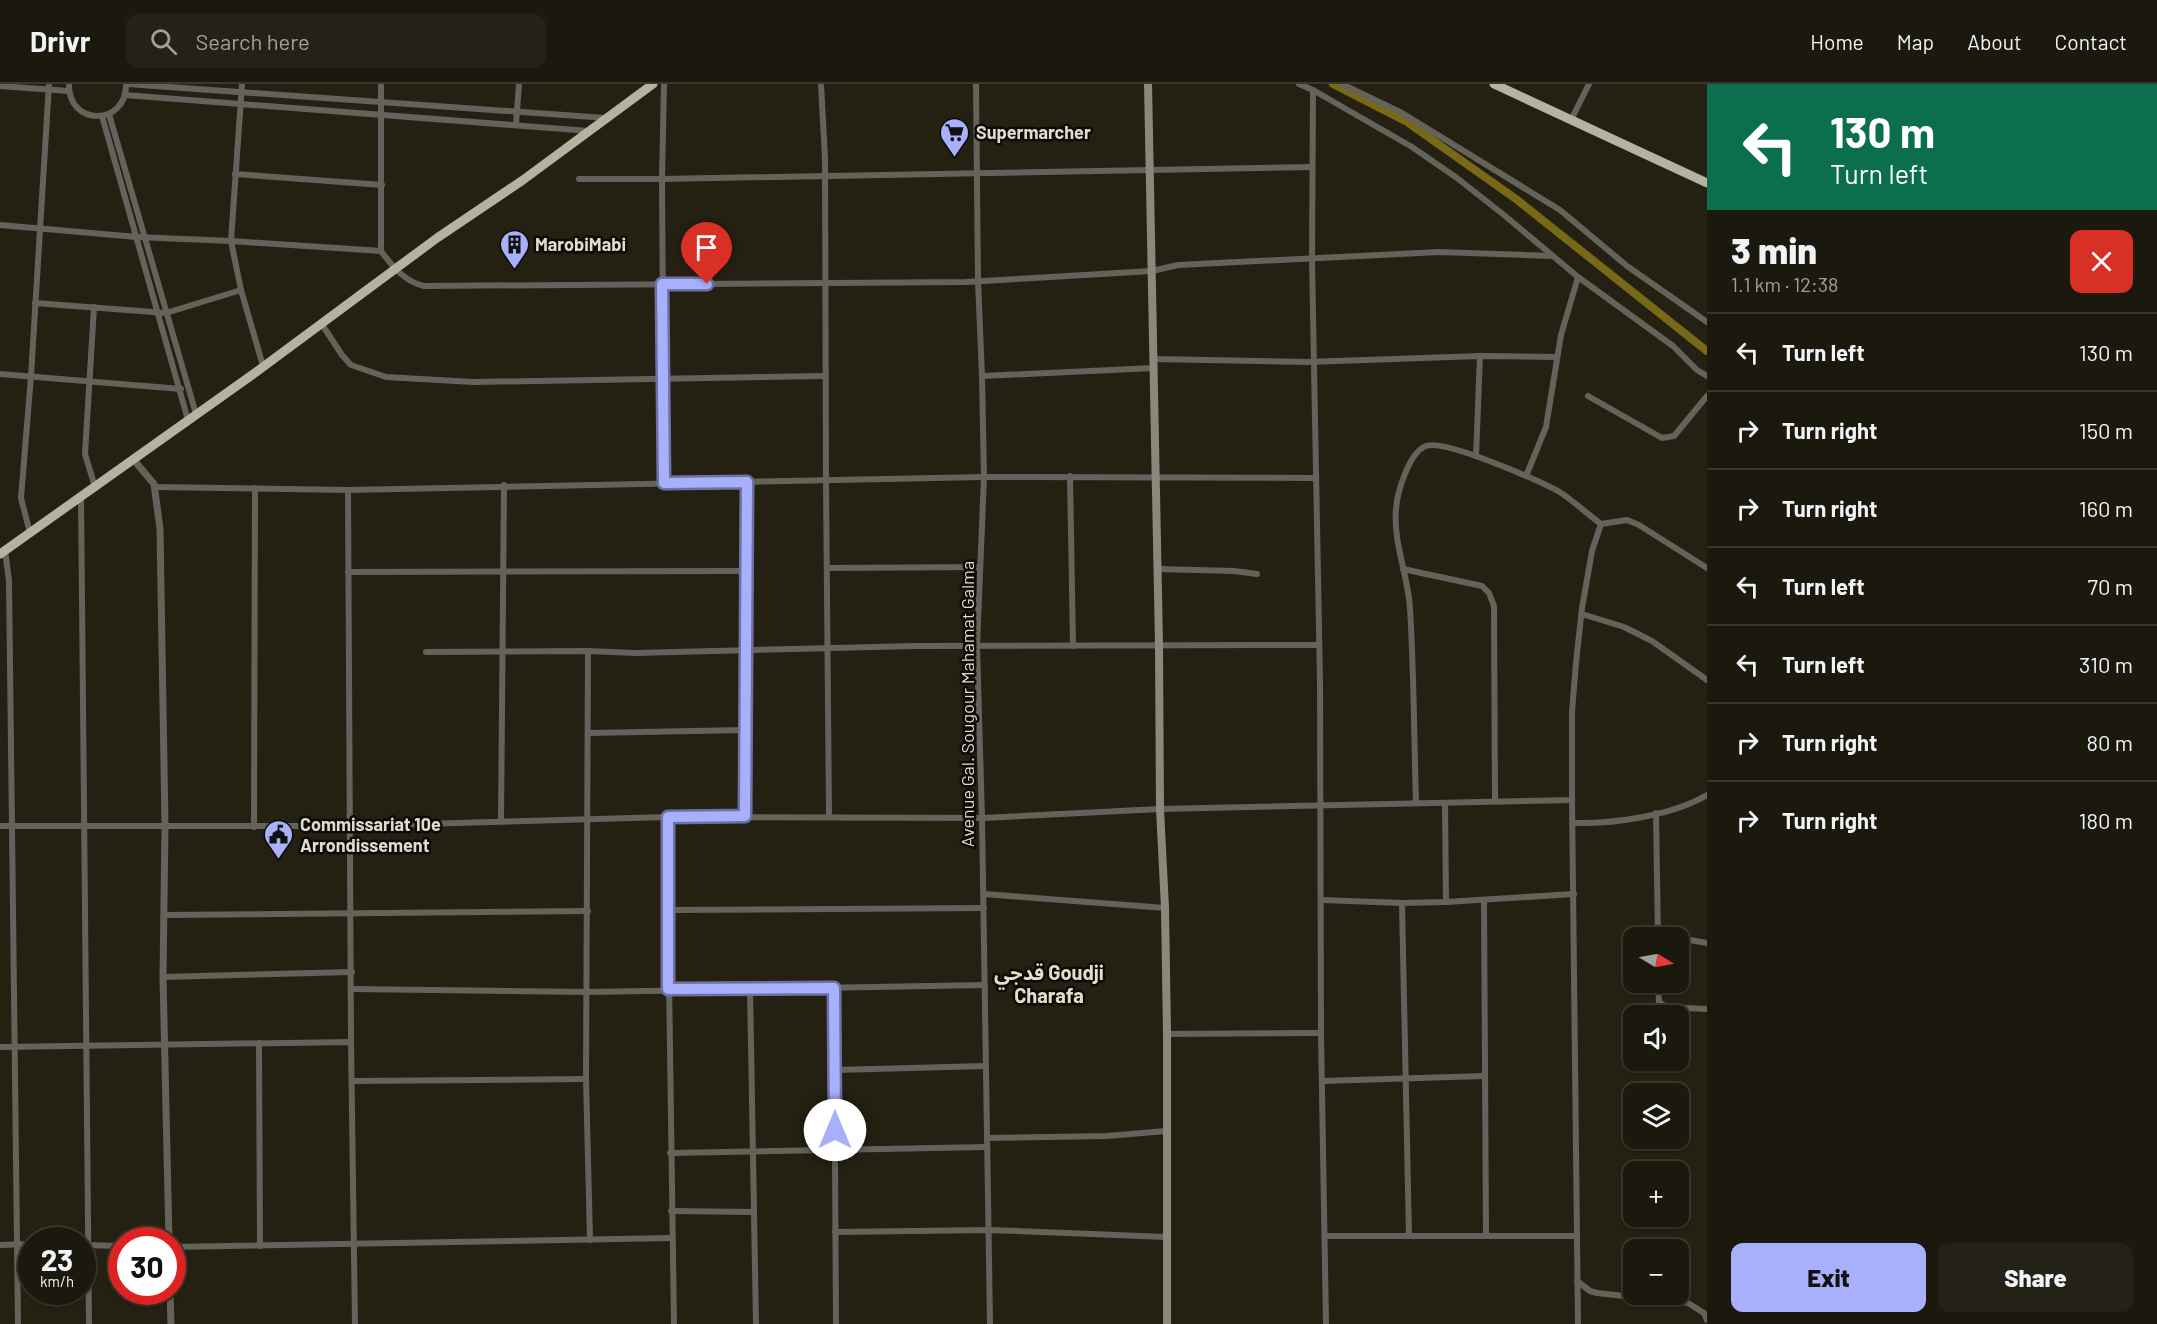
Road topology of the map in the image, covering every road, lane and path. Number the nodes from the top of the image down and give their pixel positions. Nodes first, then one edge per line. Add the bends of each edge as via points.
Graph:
1 (126, 84) edge
2 (242, 84) edge
3 (381, 84) edge
4 (519, 84) edge
5 (653, 84) edge
6 (664, 84) edge
7 (821, 84) edge
8 (976, 84) edge
9 (1148, 84) edge
10 (1299, 84) edge
11 (1342, 84) edge
12 (1494, 84) edge
13 (1589, 84) edge
14 (0, 86) edge
15 (49, 87) edge
16 (69, 87) edge
17 (1313, 90) junction
18 (242, 93) junction
19 (125, 95) junction
20 (381, 102) junction
21 (241, 104) junction
22 (517, 113) junction
23 (381, 114) junction
24 (106, 115) junction
25 (606, 118) junction
26 (1571, 120) junction
27 (516, 124) junction
28 (589, 131) junction
29 (1312, 167) junction
30 (1151, 171) junction
31 (978, 172) junction
32 (235, 174) junction
33 (825, 174) junction
34 (579, 179) dead end
35 (662, 179) junction
36 (1707, 183) edge
37 (382, 185) junction
38 (0, 225) edge
39 (40, 228) junction
40 (137, 237) junction
41 (146, 237) junction
42 (231, 241) junction
43 (381, 251) junction
44 (1552, 256) junction
45 (1312, 259) junction
46 (395, 269) junction
47 (1152, 271) junction
48 (1578, 277) junction
49 (978, 280) junction
50 (825, 283) junction
51 (662, 284) junction
52 (241, 290) junction
53 (36, 303) junction
54 (94, 307) junction
55 (163, 313) junction
56 (1707, 322) edge
57 (321, 323) junction
58 (1480, 356) junction
59 (1556, 357) junction
60 (1314, 362) junction
61 (1153, 364) junction
62 (263, 366) junction
63 (0, 374) edge
64 (31, 376) junction
65 (826, 376) junction
66 (982, 376) junction
67 (1707, 376) edge
68 (663, 378) junction
69 (89, 380) junction
70 (188, 388) junction
71 (180, 390) junction
72 (1588, 396) dead end
73 (1707, 396) edge
74 (192, 417) junction
75 (1476, 456) junction
76 (133, 459) junction
77 (1070, 476) junction
78 (1526, 476) junction
79 (984, 477) junction
80 (1154, 477) junction
81 (1316, 478) junction
82 (826, 481) junction
83 (747, 482) junction
84 (664, 483) junction
85 (504, 485) junction
86 (95, 487) junction
87 (155, 487) junction
88 (255, 488) junction
89 (348, 490) junction
90 (81, 496) junction
91 (1601, 524) junction
92 (30, 533) junction
93 (3, 552) edge
94 (980, 567) junction
95 (827, 568) junction
96 (1403, 568) junction
97 (1707, 568) edge
98 (1157, 569) junction
99 (503, 570) junction
100 (746, 571) junction
101 (348, 572) junction
102 (1257, 574) dead end
103 (1582, 614) junction
104 (1159, 645) junction
105 (1319, 645) junction
106 (977, 646) junction
107 (1072, 646) junction
108 (828, 649) junction
109 (747, 650) junction
110 (503, 651) junction
111 (588, 651) junction
112 (426, 652) dead end
113 (1707, 680) edge
114 (746, 730) junction
115 (588, 733) junction
116 (1707, 795) edge
117 (1572, 800) junction
118 (1495, 801) junction
119 (1416, 803) junction
120 (1444, 803) junction
121 (1321, 806) junction
122 (1160, 809) junction
123 (1656, 813) junction
124 (745, 816) junction
125 (829, 816) junction
126 (668, 817) junction
127 (982, 818) junction
128 (588, 820) junction
129 (501, 821) junction
130 (1573, 823) junction
131 (12, 825) junction
132 (165, 825) junction
133 (0, 826) edge
134 (83, 826) junction
135 (351, 826) junction
136 (254, 827) junction
137 (984, 894) junction
138 (1574, 894) junction
139 (1322, 900) junction
140 (1485, 901) junction
141 (1446, 902) junction
142 (1402, 903) junction
143 (984, 908) junction
144 (1165, 908) junction
145 (668, 910) junction
146 (588, 911) junction
147 (351, 913) junction
148 (164, 915) junction
149 (1658, 927) edge
150 (1690, 940) dead end
151 (1707, 944) edge
152 (352, 972) junction
153 (163, 977) junction
154 (985, 985) junction
155 (834, 988) junction
156 (352, 989) junction
157 (668, 989) junction
158 (750, 989) junction
159 (586, 992) junction
160 (1659, 993) edge
161 (1707, 1009) edge
162 (1321, 1033) junction
163 (1167, 1034) junction
164 (351, 1042) junction
165 (165, 1043) junction
166 (259, 1043) junction
167 (85, 1045) junction
168 (0, 1047) edge
169 (14, 1047) junction
170 (986, 1066) junction
171 (835, 1070) junction
172 (1484, 1076) junction
173 (586, 1079) junction
174 (1405, 1079) junction
175 (353, 1081) junction
176 (1323, 1081) junction
177 (1166, 1131) junction
178 (987, 1138) junction
179 (987, 1147) junction
180 (835, 1150) junction
181 (753, 1151) junction
182 (670, 1153) junction
183 (671, 1211) junction
184 (754, 1212) junction
185 (85, 1227) edge
186 (169, 1227) edge
187 (990, 1230) junction
188 (835, 1232) junction
189 (1486, 1235) junction
190 (1326, 1236) junction
191 (1409, 1236) junction
192 (1576, 1236) junction
193 (1166, 1237) junction
194 (672, 1238) junction
195 (590, 1240) junction
196 (17, 1244) junction
197 (0, 1245) edge
198 (355, 1245) junction
199 (186, 1246) edge
200 (260, 1246) junction
201 (1577, 1281) junction
202 (88, 1305) edge
203 (170, 1305) edge
204 (1707, 1320) edge
205 (18, 1324) edge
206 (89, 1324) edge
207 (171, 1324) edge
208 (355, 1324) edge
209 (674, 1324) edge
210 (756, 1324) edge
211 (836, 1324) edge
212 (990, 1324) edge
213 (1167, 1324) edge
214 (1326, 1324) edge
215 (1578, 1324) edge

1 - 18 street
1 - 19 street
2 - 18 street
3 - 20 street
4 - 22 street
5 - 25 highway
6 - 35 street
7 - 33 street
8 - 31 street, Avenue Gal. Sougour Mahamat Galma
9 - 30 main road
10 - 17 street
11 - 56 street via 1402,113 1560,210 1627,266
12 - 26 highway
13 - 26 street
14 - 15 street
15 - 16 street
15 - 39 street
16 - 24 street via 72,100 84,113
17 - 29 street
17 - 44 street via 1457,178
18 - 20 street
18 - 21 street
19 - 21 street
19 - 24 street via 119,106
20 - 22 street
20 - 23 street
21 - 23 street
21 - 32 street
22 - 25 street
22 - 27 street
23 - 27 street
23 - 37 street
24 - 40 street
24 - 41 street
25 - 28 highway
26 - 36 highway
27 - 28 street
28 - 46 highway
29 - 30 street
29 - 45 street
30 - 31 street
30 - 47 main road
31 - 33 street
31 - 49 street, Avenue Gal. Sougour Mahamat Galma
32 - 37 street
32 - 42 street
33 - 35 street
33 - 50 street
34 - 35 street
35 - 51 street
37 - 43 street
38 - 39 street
39 - 40 street
39 - 53 street
40 - 41 street
40 - 55 street
41 - 42 street
41 - 55 street
42 - 43 street
42 - 52 street
43 - 46 street
44 - 45 street via 1439,252
44 - 48 street
45 - 47 street via 1178,265
45 - 60 street
46 - 51 street via 424,286
46 - 57 highway
47 - 49 street
47 - 61 main road
48 - 59 street
48 - 67 street
49 - 50 street
49 - 66 street, Avenue Gal. Sougour Mahamat Galma
50 - 51 street
50 - 65 street
51 - 68 street
52 - 55 street
52 - 62 street
53 - 54 street
53 - 64 street
54 - 55 street
54 - 69 street
55 - 70 street
55 - 71 street
57 - 62 highway
57 - 68 street via 351,365 386,377 473,382
58 - 59 street
58 - 60 street
58 - 75 street
59 - 78 street via 1546,427
60 - 61 street
60 - 81 street
61 - 66 street
61 - 80 main road
62 - 74 highway
63 - 64 street
64 - 69 street
64 - 92 street via 21,498
65 - 68 street
65 - 82 street
66 - 79 street, Avenue Gal. Sougour Mahamat Galma
68 - 84 street
69 - 71 street
69 - 86 street via 85,454
70 - 71 street
70 - 74 street
71 - 74 street
72 - 73 street via 1662,438 1674,436
74 - 76 highway
75 - 78 street
75 - 96 street via 1427,445 1409,465 1396,511
76 - 86 highway
76 - 87 street
77 - 79 street
77 - 80 street
77 - 107 street
78 - 91 street via 1560,493
79 - 82 street
79 - 94 street, Avenue Gal. Sougour Mahamat Galma
80 - 81 street
80 - 98 main road
81 - 105 street
82 - 83 street
82 - 95 street
83 - 84 street
83 - 100 street
84 - 85 street
85 - 89 street
85 - 99 street
86 - 90 highway
87 - 88 street
87 - 132 street via 160,529
88 - 89 street
88 - 136 street
89 - 101 street
90 - 92 highway
90 - 134 street
91 - 97 street via 1627,520
91 - 103 street via 1592,551
92 - 93 highway
93 - 131 street via 9,581
94 - 95 street
94 - 106 street, Avenue Gal. Sougour Mahamat Galma
95 - 108 street
96 - 118 street via 1482,586 1489,593 1494,606
96 - 119 street via 1410,607
98 - 102 street
98 - 104 main road
99 - 100 street
99 - 101 street
99 - 110 street
100 - 109 street
101 - 135 street
103 - 113 street via 1652,641
103 - 117 street via 1572,712
104 - 105 street
104 - 107 street
104 - 122 main road
105 - 121 street
106 - 107 street
106 - 108 street
106 - 127 street, Avenue Gal. Sougour Mahamat Galma
108 - 109 street
108 - 125 street
109 - 111 street
109 - 114 street
110 - 111 street
110 - 112 street
110 - 129 street
111 - 115 street
114 - 115 street
114 - 124 street
115 - 128 street
116 - 123 street
117 - 118 street
117 - 130 street
118 - 120 street
119 - 120 street
119 - 121 street
120 - 141 street
121 - 122 street
121 - 139 street
122 - 127 street
122 - 144 main road
123 - 130 street via 1612,823
123 - 149 street
124 - 125 street
124 - 126 street
125 - 127 street
126 - 128 street
126 - 145 street
127 - 137 street, Avenue Gal. Sougour Mahamat Galma
128 - 129 street
128 - 146 street
129 - 135 street
130 - 138 street
131 - 133 street
131 - 134 street
131 - 169 street
132 - 134 street
132 - 136 street
132 - 148 street
134 - 167 street
135 - 136 street
135 - 147 street
137 - 143 street, Avenue Gal. Sougour Mahamat Galma
137 - 144 street
138 - 140 street
138 - 192 street
139 - 142 street
139 - 162 street
140 - 141 street
140 - 172 street
141 - 142 street
142 - 174 street
143 - 145 street
143 - 154 street, Avenue Gal. Sougour Mahamat Galma
144 - 163 main road
145 - 157 street
146 - 147 street
146 - 159 street
147 - 148 street
147 - 152 street
148 - 153 street
150 - 151 street
152 - 153 street
152 - 156 street
153 - 165 street
154 - 155 street
154 - 170 street, Avenue Gal. Sougour Mahamat Galma
155 - 158 street
155 - 171 street
156 - 159 street
156 - 164 street
157 - 158 street
157 - 159 street
157 - 182 street
158 - 181 street
159 - 173 street
160 - 161 street via 1659,1002 1666,1008
162 - 163 street
162 - 176 street
163 - 177 main road
164 - 166 street
164 - 175 street
165 - 166 street
165 - 167 street
165 - 186 street
166 - 200 street
167 - 169 street
167 - 185 street
168 - 169 street
169 - 196 street
170 - 171 street
170 - 178 street, Avenue Gal. Sougour Mahamat Galma
171 - 180 street
172 - 174 street
172 - 189 street
173 - 175 street
173 - 195 street
174 - 176 street
174 - 191 street
175 - 198 street
176 - 190 street
177 - 178 street
177 - 193 main road
178 - 179 street, Avenue Gal. Sougour Mahamat Galma
179 - 180 street
179 - 187 street, Avenue Gal. Sougour Mahamat Galma
180 - 181 street
180 - 188 street
181 - 182 street
181 - 184 street
182 - 183 street
183 - 184 street
183 - 194 street
184 - 210 street
187 - 188 street
187 - 193 street
187 - 212 street, Avenue Gal. Sougour Mahamat Galma
188 - 211 street
189 - 191 street
189 - 192 street
190 - 191 street
190 - 214 street
192 - 201 street
193 - 213 main road
194 - 195 street
194 - 209 street
195 - 198 street
196 - 197 street
196 - 205 street
198 - 200 street
198 - 208 street
199 - 200 street
201 - 204 street via 1597,1293 1688,1304 1704,1313
201 - 215 street
202 - 206 street
203 - 207 street

